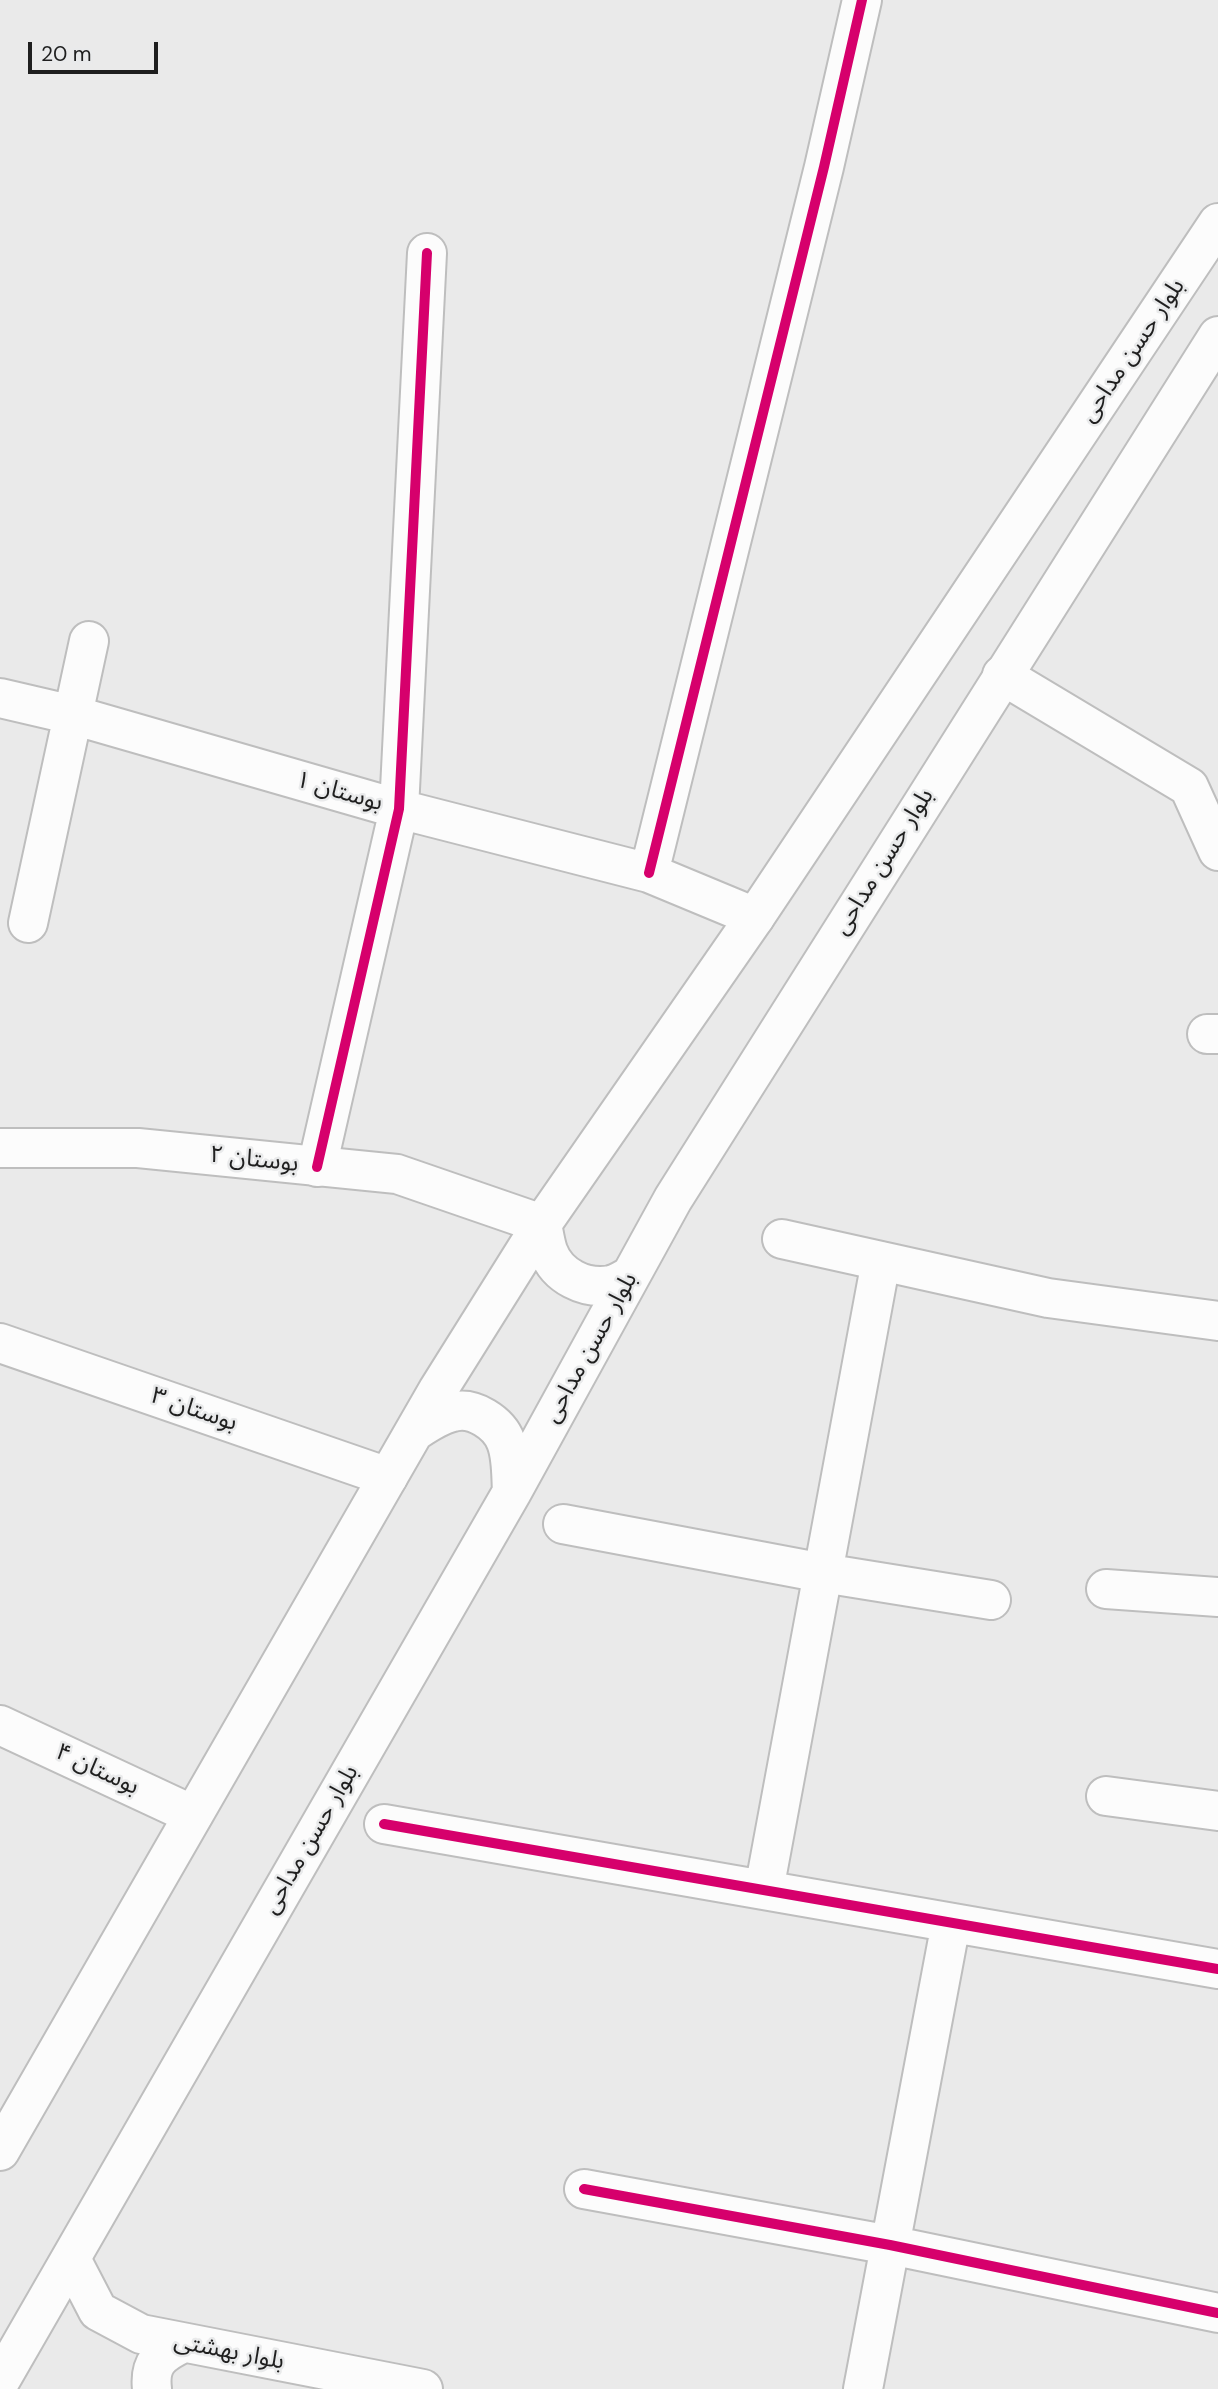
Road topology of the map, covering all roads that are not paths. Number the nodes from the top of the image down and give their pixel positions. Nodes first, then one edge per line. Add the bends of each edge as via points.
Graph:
1 (862, 0) edge
2 (1218, 223) edge
3 (427, 253) dead end
4 (1218, 336) edge
5 (89, 641) dead end
6 (1002, 675) junction
7 (0, 698) edge
8 (73, 715) junction
9 (399, 809) junction
10 (1218, 850) edge
11 (649, 873) junction
12 (755, 917) junction
13 (27, 923) dead end
14 (0, 1148) edge
15 (317, 1167) junction
16 (542, 1224) junction
17 (782, 1239) dead end
18 (881, 1261) junction
19 (631, 1275) junction
20 (1218, 1321) edge
21 (0, 1343) edge
22 (414, 1432) junction
23 (388, 1477) junction
24 (512, 1492) junction
25 (563, 1524) dead end
26 (823, 1573) junction
27 (1106, 1589) dead end
28 (1218, 1597) edge
29 (991, 1600) dead end
30 (0, 1726) edge
31 (1106, 1796) dead end
32 (1218, 1811) edge
33 (193, 1815) junction
34 (384, 1824) dead end
35 (764, 1890) junction
36 (951, 1923) junction
37 (1218, 1969) edge
38 (1, 2148) edge
39 (584, 2189) dead end
40 (890, 2245) junction
41 (71, 2259) junction
42 (1218, 2313) edge
43 (183, 2343) junction
44 (0, 2381) edge
45 (152, 2389) edge
46 (423, 2389) edge
47 (863, 2389) edge

1 - 11 street
2 - 12 street, بلوار حسن مداحی
3 - 9 street
4 - 6 street, بلوار حسن مداحی
5 - 8 street
6 - 10 street via 1189,787
6 - 19 street, بلوار حسن مداحی via 673,1199
7 - 8 street, بوستان ۱
8 - 9 street, بوستان ۱
8 - 13 street
9 - 11 street, بوستان ۱
9 - 15 street
11 - 12 street, بوستان ۱
12 - 16 street, بلوار حسن مداحی
14 - 15 street, بوستان ۲ via 138,1148
15 - 16 street, بوستان ۲ via 397,1174
16 - 19 street via 549,1253 563,1274 600,1285
16 - 22 street, بلوار حسن مداحی
17 - 18 street
18 - 20 street via 1048,1298
18 - 26 street
19 - 24 street, بلوار حسن مداحی
21 - 23 street, بوستان ۳
22 - 23 street, بلوار حسن مداحی
22 - 24 street via 456,1410 475,1413 493,1424 506,1441
23 - 33 street, بلوار حسن مداحی
24 - 41 street, بلوار حسن مداحی
25 - 26 street
26 - 29 street
26 - 35 street
27 - 28 street
30 - 33 street, بوستان ۴
31 - 32 street
33 - 38 street, بلوار حسن مداحی
34 - 35 street
35 - 36 street
36 - 37 street
36 - 40 street
39 - 40 street
40 - 42 street
40 - 47 street
41 - 43 street, بلوار بهشتی via 98,2311 141,2334
41 - 44 street, بلوار حسن مداحی
43 - 45 street via 162,2353 150,2374
43 - 46 street, بلوار بهشتی

